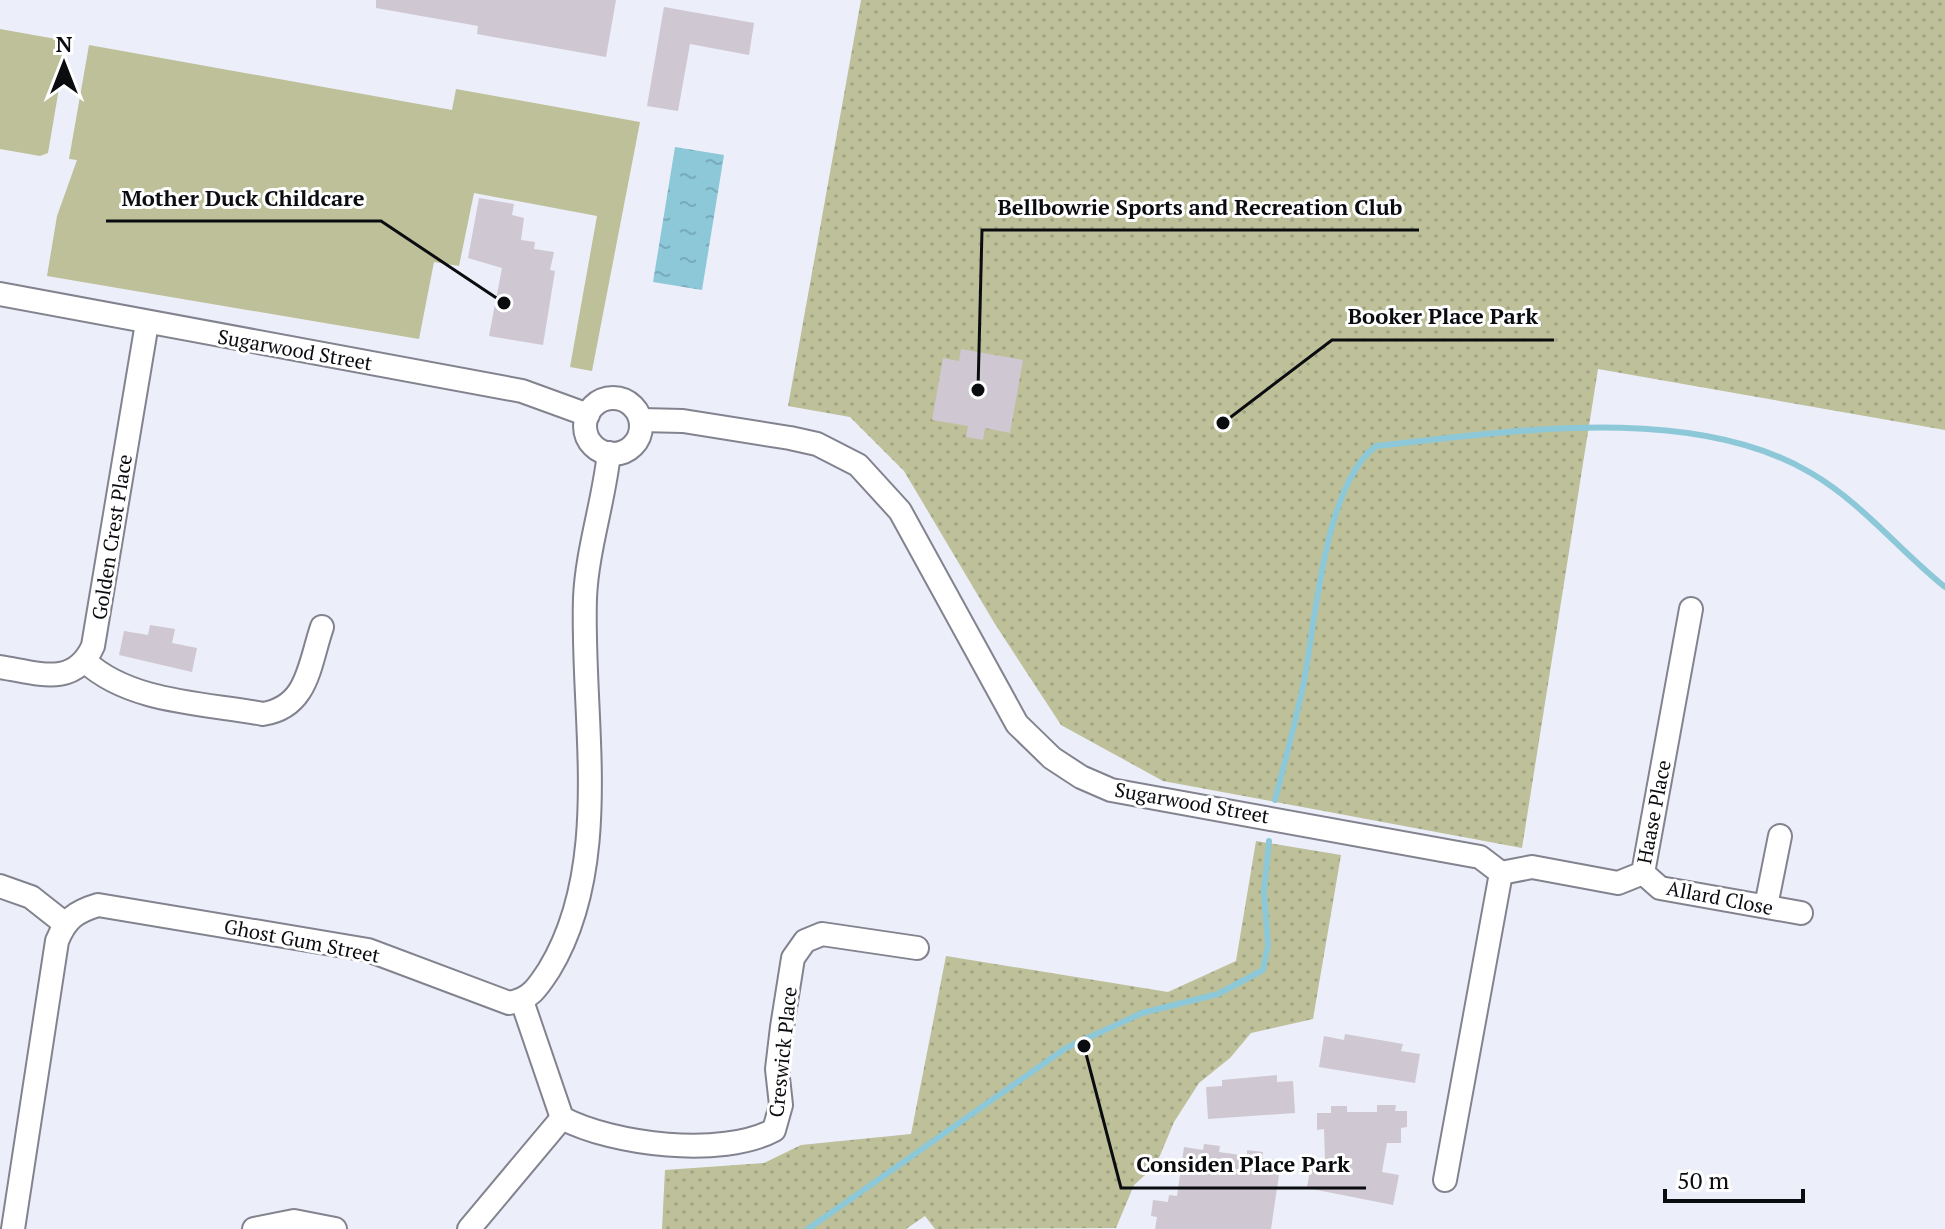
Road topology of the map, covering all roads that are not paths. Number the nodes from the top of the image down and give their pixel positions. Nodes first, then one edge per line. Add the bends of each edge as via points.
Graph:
1 (0, 294) edge
2 (147, 323) junction
3 (588, 415) junction
4 (641, 420) junction
5 (609, 453) junction
6 (1691, 609) dead end
7 (322, 627) dead end
8 (86, 662) junction
9 (0, 667) edge
10 (1780, 836) dead end
11 (1501, 873) junction
12 (1643, 873) junction
13 (0, 886) edge
14 (1766, 906) junction
15 (1801, 913) dead end
16 (64, 923) junction
17 (917, 948) dead end
18 (522, 1001) junction
19 (562, 1118) junction
20 (1445, 1180) dead end
21 (13, 1229) edge
22 (254, 1229) edge
23 (335, 1229) edge
24 (469, 1229) edge

1 - 2 street, Sugarwood Street
2 - 3 street, Sugarwood Street via 522,391
2 - 8 street, Golden Crest Place via 97,628
3 - 4 street via 605,399 620,399 634,407
3 - 5 street via 591,442
4 - 5 street via 636,442
4 - 11 street, Sugarwood Street via 683,421 790,438 817,444 858,465 900,511 1017,724 1081,777 1111,790 1480,857
5 - 18 street via 585,594 588,857 565,944 538,987
6 - 12 street, Haase Place
7 - 8 street via 296,701 263,714 129,689 106,680
8 - 9 street via 73,672 49,675
10 - 14 street
11 - 12 street, Haase Place via 1532,867 1618,883
11 - 20 street
12 - 14 street, Allard Close via 1660,888
13 - 16 street via 31,897
14 - 15 street, Allard Close
16 - 18 street, Ghost Gum Street via 98,905 336,944 368,950 509,1003
16 - 21 street via 35,1065
17 - 19 street, Creswick Place via 822,934 805,941 793,958 782,1027 777,1069 781,1105 774,1130 754,1141 666,1145
18 - 19 street
19 - 24 street
22 - 23 street via 294,1221

